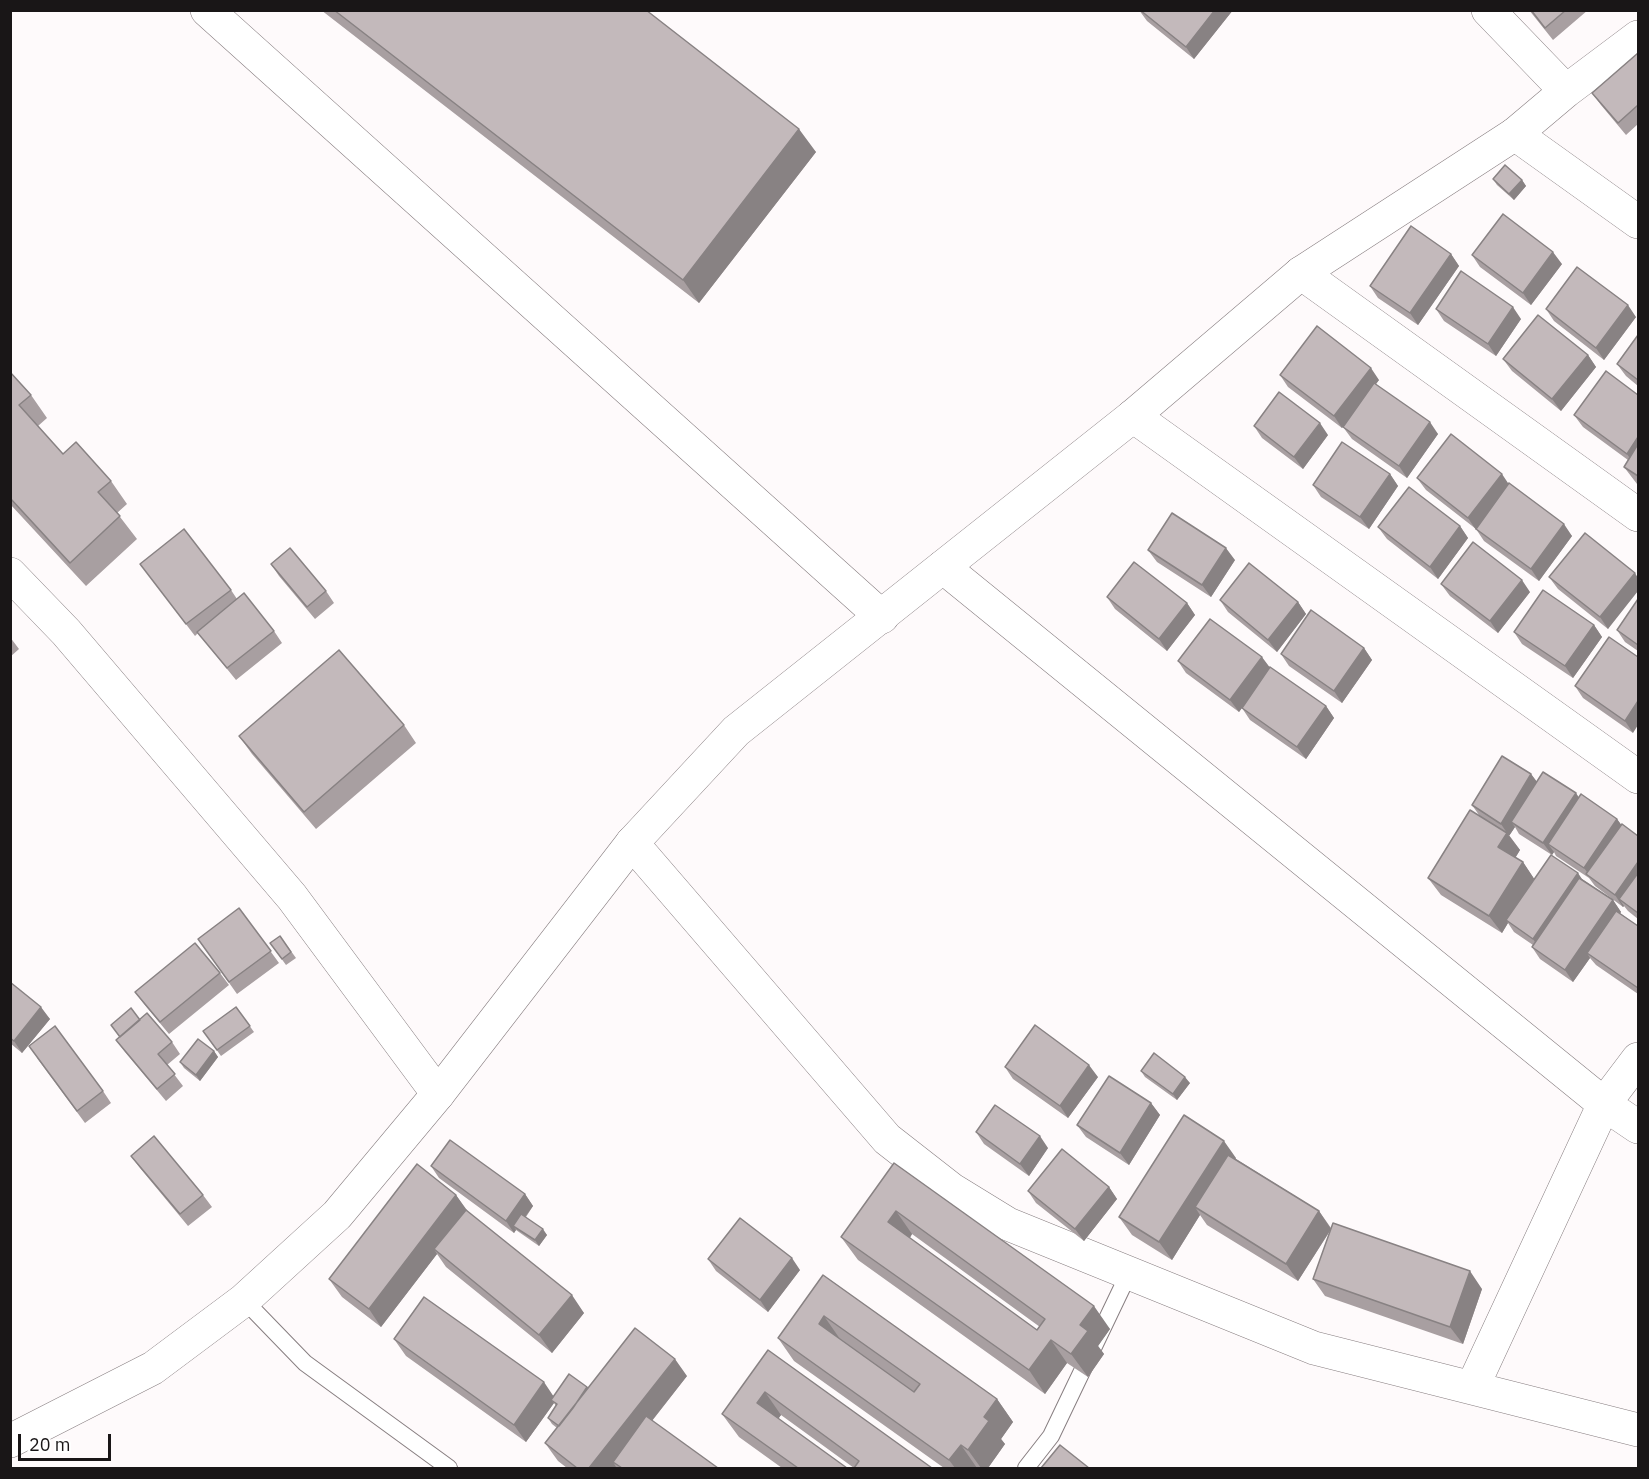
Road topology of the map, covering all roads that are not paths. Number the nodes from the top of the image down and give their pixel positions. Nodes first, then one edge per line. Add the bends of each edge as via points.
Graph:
1 (207, 10) edge
2 (1488, 10) edge
3 (1638, 37) edge
4 (1566, 91) junction
5 (1515, 134) junction
6 (1638, 222) edge
7 (1301, 273) junction
8 (1133, 416) junction
9 (1638, 515) edge
10 (943, 567) junction
11 (10, 574) edge
12 (882, 617) junction
13 (1638, 777) edge
14 (632, 843) junction
15 (1638, 1059) edge
16 (438, 1094) junction
17 (1604, 1104) junction
18 (1638, 1127) edge
19 (1129, 1273) junction
20 (243, 1300) junction
21 (1472, 1388) junction
22 (1638, 1430) edge
23 (10, 1441) edge
24 (449, 1468) edge
25 (1026, 1468) edge

1 - 12 street
2 - 4 street
3 - 4 street
4 - 5 street
5 - 6 street
5 - 7 street
7 - 8 street
7 - 9 street
8 - 10 street
8 - 13 street
10 - 12 street
10 - 17 street
11 - 16 street via 66,633 292,897
12 - 14 street via 736,731
14 - 16 street
14 - 19 street via 887,1139 951,1189 1008,1224
15 - 17 street
16 - 20 street via 337,1215
17 - 18 street
17 - 21 street
19 - 21 street via 1314,1348
19 - 25 lane via 1051,1436
20 - 23 street via 153,1368
20 - 24 lane via 305,1363
21 - 22 street

